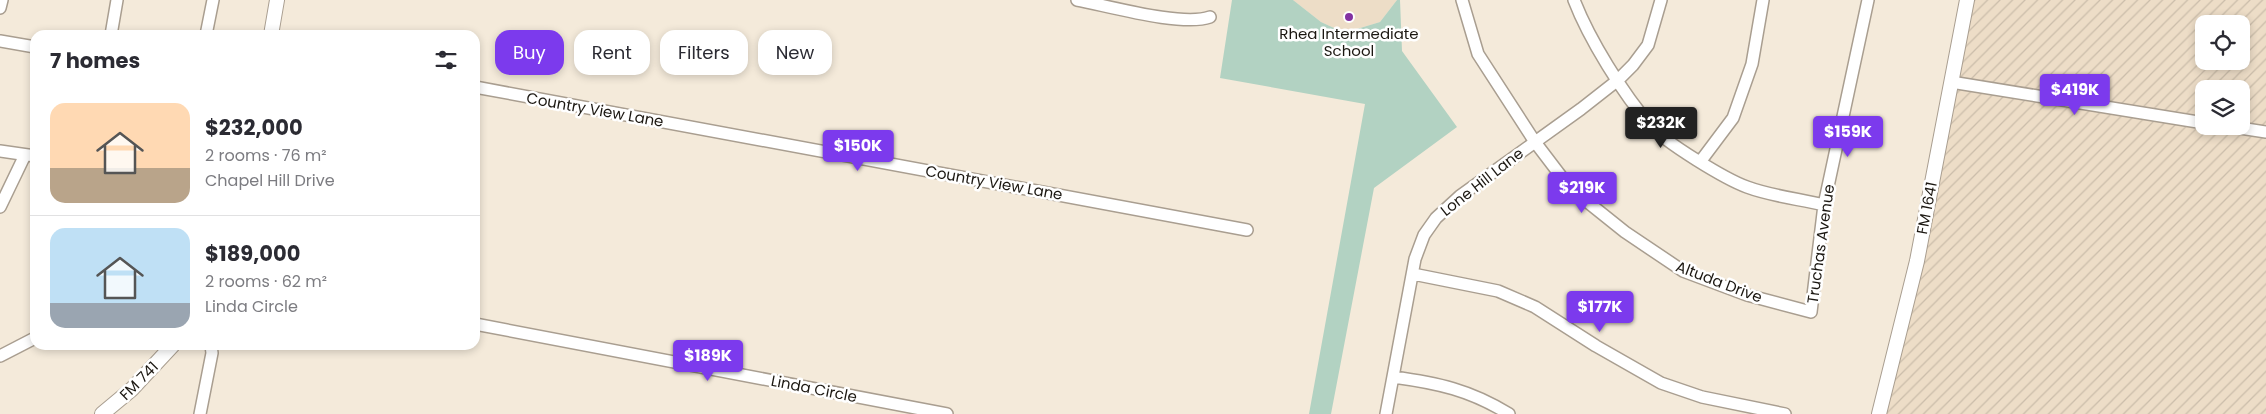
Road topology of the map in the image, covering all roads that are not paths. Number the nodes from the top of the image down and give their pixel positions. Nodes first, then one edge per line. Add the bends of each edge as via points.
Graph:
1 (2, 0) edge
2 (118, 0) edge
3 (213, 0) edge
4 (277, 0) edge
5 (1078, 0) edge
6 (1462, 0) edge
7 (1574, 0) edge
8 (1661, 0) edge
9 (1763, 0) edge
10 (1868, 0) edge
11 (1967, 0) edge
12 (1118, 4) edge
13 (0, 8) edge
14 (1210, 17) dead end
15 (112, 30) edge
16 (207, 30) edge
17 (272, 30) edge
18 (0, 41) edge
19 (30, 46) edge
20 (1618, 80) junction
21 (1951, 82) junction
22 (480, 89) edge
23 (2195, 122) edge
24 (2250, 130) edge
25 (2266, 132) edge
26 (1535, 142) junction
27 (0, 150) edge
28 (30, 156) edge
29 (1700, 162) junction
30 (1824, 205) junction
31 (0, 207) edge
32 (1247, 230) dead end
33 (1413, 274) junction
34 (1811, 312) joint
35 (480, 325) edge
36 (30, 341) edge
37 (168, 350) edge
38 (212, 350) edge
39 (0, 356) edge
40 (1393, 377) junction
41 (102, 414) edge
42 (200, 414) edge
43 (947, 414) edge
44 (1386, 414) edge
45 (1509, 414) edge
46 (1785, 414) edge
47 (1879, 414) edge

1 - 13 street
2 - 15 street
3 - 16 street
4 - 17 main road
5 - 12 street
6 - 26 street, Altuda Drive via 1478,54
7 - 20 street via 1581,19
8 - 20 street, Lone Hill Lane via 1648,45
9 - 29 street via 1752,64 1732,118
10 - 30 street, Truchas Avenue
11 - 21 main road, FM 1641 / FM 1641
12 - 14 street via 1181,20 1200,21
18 - 19 street
20 - 26 street, Lone Hill Lane
20 - 29 street via 1652,127
21 - 23 street
21 - 47 main road, FM 1641 / FM 1641 via 1917,261
22 - 32 street, Country View Lane
24 - 25 street
26 - 33 street, Lone Hill Lane via 1460,196 1436,218 1424,235
26 - 34 street, Altuda Drive via 1570,188 1625,232 1683,271 1747,295
27 - 28 street
28 - 31 street
29 - 30 street via 1746,187
30 - 34 street, Truchas Avenue
33 - 40 street, Lone Hill Lane
33 - 46 street via 1498,291 1536,307 1661,383 1702,397
35 - 43 street, Linda Circle
36 - 39 street
37 - 41 main road, FM 741 / FM 741 via 132,389
38 - 42 street
40 - 44 street, Lone Hill Lane
40 - 45 street via 1468,392

